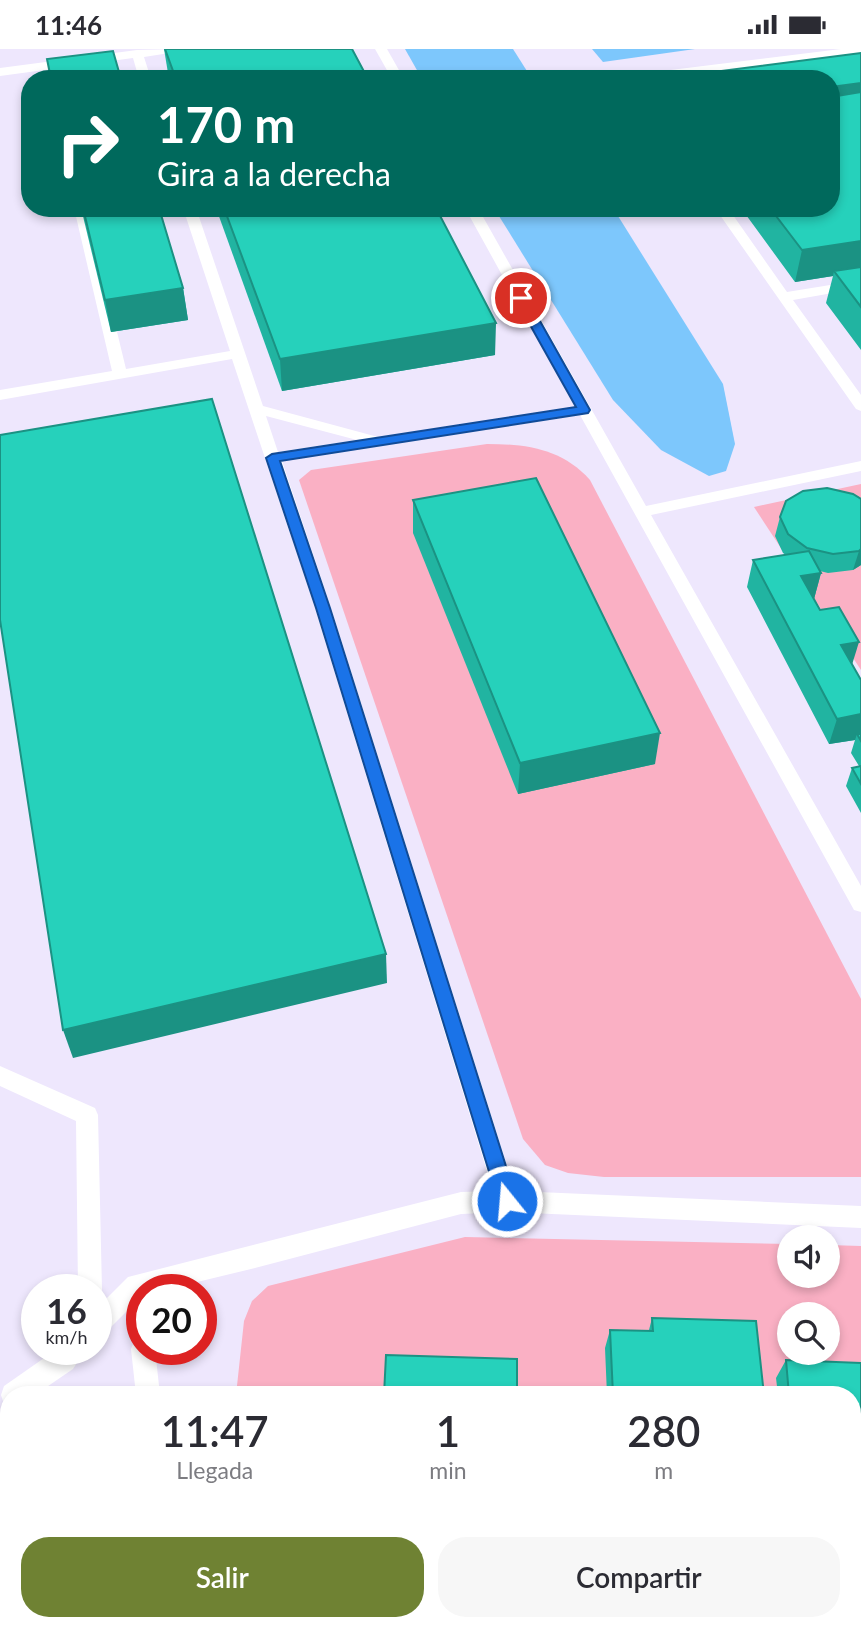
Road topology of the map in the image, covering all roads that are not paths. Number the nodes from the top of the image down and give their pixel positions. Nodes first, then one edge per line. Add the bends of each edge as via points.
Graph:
1 (176, 49) edge
2 (382, 49) edge
3 (861, 50) edge
4 (137, 53) junction
5 (56, 70) edge
6 (142, 70) edge
7 (393, 70) edge
8 (702, 70) edge
9 (0, 72) edge
10 (21, 72) edge
11 (82, 217) edge
12 (192, 217) edge
13 (476, 217) edge
14 (726, 217) edge
15 (861, 284) edge
16 (783, 297) junction
17 (238, 354) junction
18 (121, 375) junction
19 (0, 395) edge
20 (861, 405) edge
21 (256, 409) junction
22 (584, 410) junction
23 (379, 441) junction
24 (272, 458) junction
25 (861, 466) edge
26 (641, 512) junction
27 (861, 904) edge
28 (0, 1076) edge
29 (507, 1201) junction
30 (861, 1217) edge
31 (90, 1274) edge
32 (180, 1274) edge
33 (126, 1295) edge
34 (112, 1310) edge
35 (57, 1365) edge
36 (145, 1365) edge
37 (26, 1386) edge
38 (147, 1386) edge

1 - 4 lane
2 - 7 lane
3 - 8 lane
4 - 5 lane
4 - 6 lane
9 - 10 lane
11 - 18 lane
12 - 17 lane
13 - 22 lane
14 - 16 lane
15 - 16 lane
16 - 20 lane
17 - 18 lane
17 - 21 lane
18 - 19 lane
21 - 23 lane
21 - 24 lane
22 - 23 lane
22 - 26 lane
23 - 24 lane
24 - 29 lane
25 - 26 lane
26 - 27 lane
28 - 31 lane via 87,1115
29 - 30 lane
29 - 32 lane via 461,1203
33 - 34 lane
35 - 37 lane
36 - 38 lane

